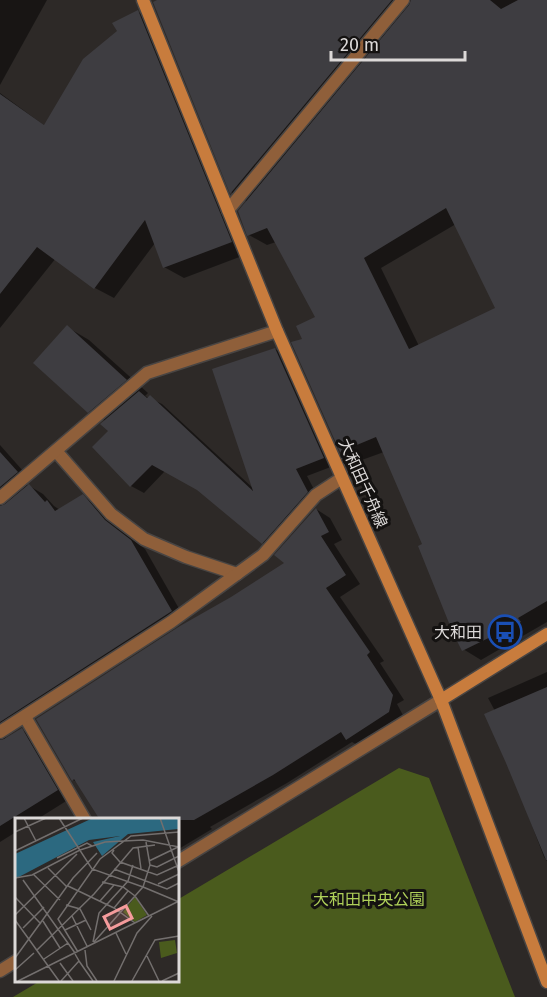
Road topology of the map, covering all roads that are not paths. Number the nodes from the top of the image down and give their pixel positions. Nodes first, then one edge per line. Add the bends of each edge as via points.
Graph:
1 (143, 0) edge
2 (403, 0) edge
3 (228, 210) junction
4 (277, 331) junction
5 (56, 451) junction
6 (342, 478) junction
7 (0, 498) edge
8 (237, 574) junction
9 (547, 634) edge
10 (441, 700) junction
11 (25, 717) junction
12 (0, 732) edge
13 (84, 818) edge
14 (178, 861) edge
15 (15, 962) edge
16 (0, 971) edge
17 (547, 982) edge

1 - 3 main road, 大和田千舟線
2 - 3 street
3 - 4 main road, 大和田千舟線
4 - 5 street via 147,373
4 - 6 main road, 大和田千舟線
5 - 7 street
5 - 8 street via 111,514 144,539
6 - 8 street via 316,495 263,555
6 - 10 main road, 大和田千舟線
8 - 11 street
9 - 10 main road
10 - 14 street
10 - 17 main road, 大和田千舟線
11 - 12 street
11 - 13 street
15 - 16 street

